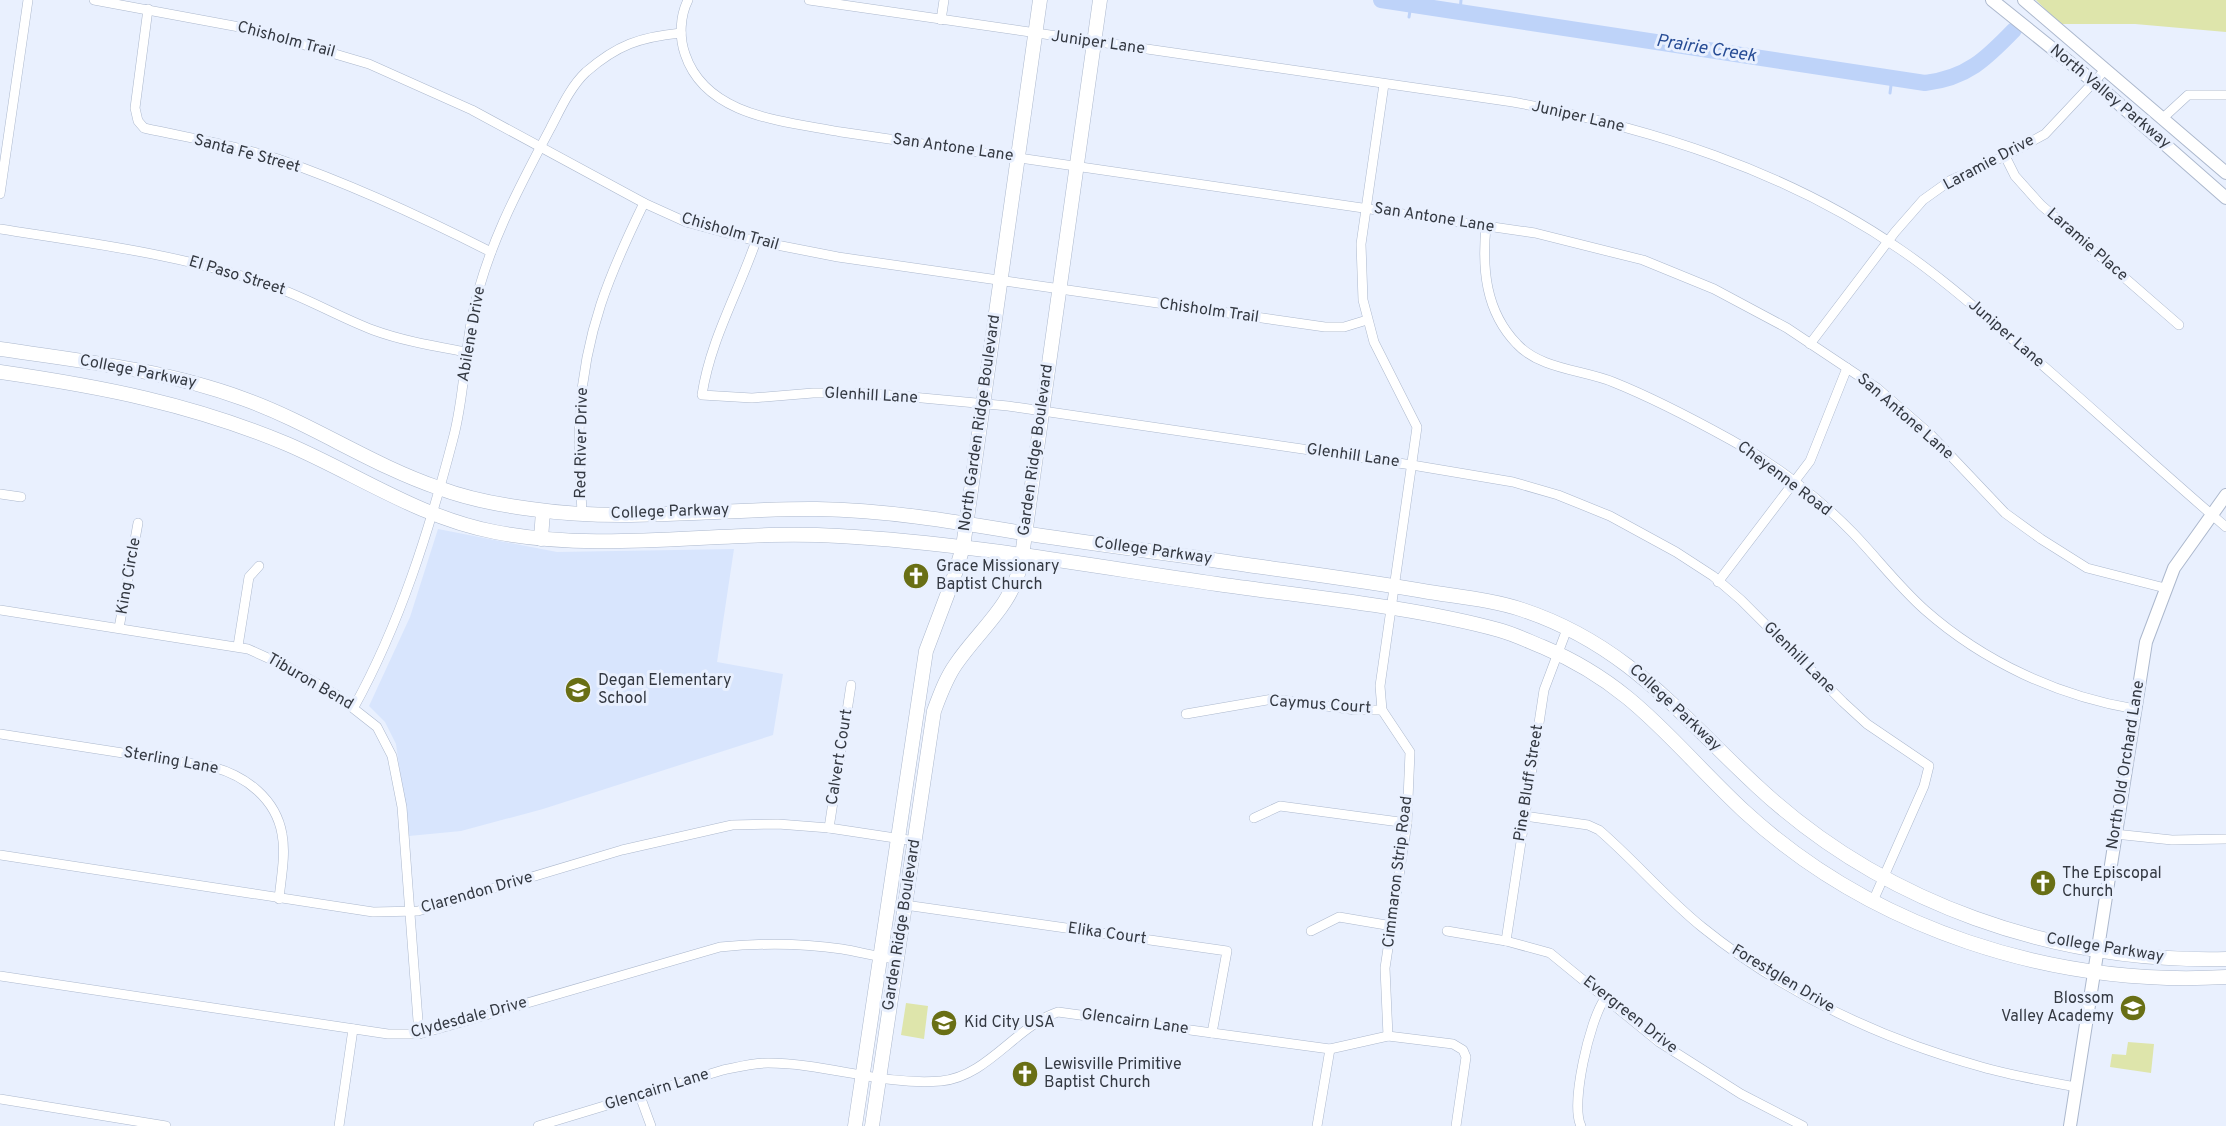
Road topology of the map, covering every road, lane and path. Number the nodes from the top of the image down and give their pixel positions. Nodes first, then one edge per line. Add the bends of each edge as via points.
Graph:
1 (28, 0) edge
2 (94, 0) edge
3 (688, 0) edge
4 (808, 0) edge
5 (944, 0) edge
6 (1040, 0) edge
7 (1100, 0) edge
8 (1992, 0) edge
9 (2024, 0) edge
10 (148, 9) junction
11 (941, 20) junction
12 (681, 33) junction
13 (1035, 34) junction
14 (1094, 42) junction
15 (2106, 69) junction
16 (2094, 82) junction
17 (1384, 84) junction
18 (2226, 95) edge
19 (2163, 118) junction
20 (541, 146) junction
21 (2005, 156) junction
22 (1018, 157) junction
23 (1077, 165) junction
24 (2226, 173) edge
25 (0, 194) edge
26 (2226, 198) edge
27 (644, 203) junction
28 (1366, 207) junction
29 (1486, 226) junction
30 (0, 229) edge
31 (756, 241) junction
32 (1888, 242) junction
33 (491, 252) junction
34 (1000, 280) junction
35 (1059, 290) junction
36 (1367, 320) junction
37 (2179, 325) dead end
38 (1810, 344) junction
39 (0, 349) edge
40 (466, 352) junction
41 (1847, 368) junction
42 (0, 372) edge
43 (983, 403) junction
44 (1042, 410) junction
45 (1412, 465) junction
46 (1794, 483) junction
47 (439, 489) junction
48 (0, 494) edge
49 (2226, 495) edge
50 (21, 497) dead end
51 (543, 511) junction
52 (431, 512) junction
53 (582, 515) junction
54 (2212, 515) junction
55 (138, 523) dead end
56 (966, 524) junction
57 (2226, 527) edge
58 (1025, 533) junction
59 (541, 539) junction
60 (963, 547) junction
61 (1022, 556) junction
62 (259, 566) dead end
63 (1718, 582) junction
64 (1393, 586) junction
65 (2165, 588) junction
66 (1390, 609) junction
67 (0, 610) edge
68 (119, 628) junction
69 (1567, 629) junction
70 (238, 646) junction
71 (1557, 653) junction
72 (851, 685) dead end
73 (354, 707) junction
74 (2135, 709) junction
75 (1382, 710) junction
76 (1186, 714) dead end
77 (0, 734) edge
78 (1524, 816) junction
79 (1254, 818) dead end
80 (1407, 823) junction
81 (829, 828) junction
82 (2115, 834) junction
83 (898, 837) junction
84 (2226, 839) edge
85 (915, 841) junction
86 (0, 855) edge
87 (1883, 879) junction
88 (279, 899) junction
89 (1873, 901) junction
90 (905, 905) junction
91 (410, 911) junction
92 (1392, 926) junction
93 (1311, 931) dead end
94 (1447, 931) dead end
95 (1506, 941) junction
96 (2097, 951) junction
97 (880, 957) junction
98 (897, 959) junction
99 (2226, 959) edge
100 (2094, 972) junction
101 (0, 976) edge
102 (2226, 977) edge
103 (1604, 1000) junction
104 (353, 1029) junction
105 (1212, 1033) junction
106 (419, 1034) junction
107 (1388, 1036) junction
108 (1330, 1049) junction
109 (862, 1075) junction
110 (879, 1077) junction
111 (2076, 1087) junction
112 (640, 1096) junction
113 (0, 1099) edge
114 (165, 1126) edge
115 (339, 1126) edge
116 (538, 1126) edge
117 (651, 1126) edge
118 (855, 1126) edge
119 (872, 1126) edge
120 (1317, 1126) edge
121 (1456, 1126) edge
122 (1581, 1126) edge
123 (1803, 1126) edge
124 (2070, 1126) edge

1 - 25 street
2 - 10 street, Chisholm Trail
3 - 12 street, San Antone Lane
4 - 11 street, Juniper Lane
5 - 11 street
6 - 13 main road, North Garden Ridge Boulevard
7 - 14 main road, Garden Ridge Boulevard
8 - 16 street, North Valley Parkway
9 - 15 street, North Valley Parkway
10 - 20 street, Chisholm Trail via 250,29 369,64
10 - 33 street, Santa Fe Street via 135,108 144,128 246,150 296,166 429,221
11 - 13 street, Juniper Lane
12 - 20 street, Abilene Drive via 636,39 585,73
12 - 22 street, San Antone Lane via 689,65 699,81 729,105 829,130
13 - 14 street, Juniper Lane
13 - 22 main road, North Garden Ridge Boulevard
14 - 17 street, Juniper Lane
14 - 23 main road, Garden Ridge Boulevard
15 - 16 street, Laramie Drive
15 - 19 street, North Valley Parkway
16 - 21 street, Laramie Drive via 2045,134
16 - 26 street, North Valley Parkway
17 - 28 street
17 - 32 street, Juniper Lane via 1571,113 1672,141 1803,192
18 - 19 street via 2188,94
19 - 24 street, North Valley Parkway
20 - 27 street, Chisholm Trail
20 - 33 street, Abilene Drive
21 - 32 street, Laramie Drive via 1951,180 1923,200
21 - 37 street, Laramie Place via 2015,176 2041,205
22 - 23 street, San Antone Lane
22 - 34 main road, North Garden Ridge Boulevard
23 - 28 street, San Antone Lane
23 - 35 main road, Garden Ridge Boulevard
27 - 31 street, Chisholm Trail via 686,222
27 - 53 street, Red River Drive via 603,292 587,352 579,414
28 - 29 street, San Antone Lane
28 - 36 street via 1360,262
29 - 38 street, San Antone Lane via 1535,232 1643,260 1739,302
29 - 46 street, Cheyenne Road via 1484,267 1489,295 1500,322 1526,352 1648,397 1732,440
30 - 40 street, El Paso Street via 144,251 222,269 296,295 371,330
31 - 34 street, Chisholm Trail
31 - 43 street, Glenhill Lane via 714,342 702,396 869,393
32 - 38 street, Laramie Drive
32 - 54 street, Juniper Lane via 1955,290
33 - 40 street, Abilene Drive via 481,279
34 - 35 street, Chisholm Trail
34 - 43 main road, North Garden Ridge Boulevard
35 - 36 street, Chisholm Trail via 1325,327 1344,327
35 - 44 main road, Garden Ridge Boulevard
36 - 45 street via 1384,366 1417,427
38 - 41 street, San Antone Lane
39 - 47 main road, College Parkway via 159,373 197,383 293,419
40 - 47 street, Abilene Drive via 459,417
41 - 46 street via 1815,452
41 - 65 street, San Antone Lane via 1877,388 1931,435 2006,513 2041,539 2087,568
42 - 52 main road, College Parkway via 105,388 199,411 288,445 379,491
43 - 44 street, Glenhill Lane
43 - 56 main road, North Garden Ridge Boulevard
44 - 45 street, Glenhill Lane
44 - 58 main road, Garden Ridge Boulevard
45 - 63 street, Glenhill Lane via 1513,482 1584,504 1676,552
45 - 64 street
46 - 63 street
46 - 74 street, Cheyenne Road via 1851,531 1924,609 1968,642 2010,668 2053,687 2096,702
47 - 51 main road, College Parkway
47 - 52 street, Abilene Drive
48 - 50 street
49 - 54 street, North Old Orchard Lane
51 - 53 main road, College Parkway
51 - 59 main road
52 - 59 main road, College Parkway via 491,532
52 - 73 street, Abilene Drive via 385,647
53 - 56 main road, College Parkway via 816,509 899,513
54 - 57 street, Juniper Lane
54 - 65 street, North Old Orchard Lane via 2174,568
55 - 68 street, King Circle
56 - 58 main road, College Parkway
56 - 60 main road, North Garden Ridge Boulevard
58 - 61 main road, Garden Ridge Boulevard
58 - 64 main road, College Parkway
59 - 60 main road, College Parkway via 625,542 834,535
60 - 61 main road, College Parkway
60 - 83 main road, North Garden Ridge Boulevard via 926,651
61 - 66 main road, College Parkway
61 - 85 main road, Garden Ridge Boulevard via 1004,606 955,665 934,711
62 - 70 street via 249,577
63 - 87 street, Glenhill Lane via 1867,724 1929,766
64 - 66 street
64 - 69 main road, College Parkway via 1504,604
65 - 74 street, North Old Orchard Lane via 2146,642
66 - 71 main road, College Parkway via 1506,631
66 - 75 street via 1380,686
67 - 68 street, Tiburon Bend
68 - 70 street, Tiburon Bend
69 - 71 street, Pine Bluff Street
69 - 87 main road, College Parkway via 1617,656 1646,678 1785,811
70 - 73 street, Tiburon Bend via 288,667
71 - 78 street, Pine Bluff Street via 1545,690
71 - 89 main road, College Parkway via 1624,692 1743,810 1806,858
72 - 81 street, Calvert Court
73 - 91 street, Tiburon Bend via 377,727 397,773
74 - 82 street, North Old Orchard Lane
75 - 76 street, Caymus Court via 1273,699
75 - 80 street, Cimmaron Strip Road via 1410,752
77 - 88 street, Sterling Lane via 213,767 236,775 266,798 274,810 283,838
78 - 95 street, Pine Bluff Street
78 - 111 street, Forestglen Drive via 1599,830 1674,903 1745,960 1869,1028 1985,1068
79 - 80 street via 1280,806
80 - 92 street, Cimmaron Strip Road
81 - 83 street, Clarendon Drive
81 - 91 street, Clarendon Drive via 755,824 690,832
82 - 84 street via 2172,840
82 - 96 street, North Old Orchard Lane
83 - 85 street, Clarendon Drive
83 - 97 main road, North Garden Ridge Boulevard
85 - 90 main road, Garden Ridge Boulevard
86 - 88 street, Clarendon Drive
87 - 89 street, Glenhill Lane
87 - 96 main road, College Parkway via 2010,931
88 - 91 street, Clarendon Drive via 373,912
89 - 100 main road, College Parkway via 1926,926 2006,954
90 - 98 main road, Garden Ridge Boulevard
90 - 105 street, Elika Court via 1227,951
91 - 106 street, Tiburon Bend
92 - 93 street via 1339,917
92 - 107 street, Cimmaron Strip Road via 1386,968
94 - 95 street, Evergreen Drive
95 - 103 street, Evergreen Drive via 1550,953
96 - 99 main road, College Parkway via 2161,958
96 - 100 street, North Old Orchard Lane
97 - 98 street, Clydesdale Drive
97 - 106 street, Clydesdale Drive via 777,943 720,947
97 - 109 main road, North Garden Ridge Boulevard
98 - 110 main road, Garden Ridge Boulevard
100 - 102 main road, College Parkway via 2154,978
100 - 111 street, North Old Orchard Lane
101 - 104 street, Clydesdale Drive
103 - 122 street via 1596,1011 1587,1044 1577,1111
103 - 123 street, Evergreen Drive via 1668,1048 1741,1094
104 - 106 street, Clydesdale Drive
104 - 115 street
105 - 108 street, Glencairn Lane
105 - 110 street, Glencairn Lane via 1058,1012 1042,1017 974,1069 942,1081
107 - 108 street, Glencairn Lane
107 - 121 street, Glencairn Lane via 1453,1044 1463,1050 1466,1057
108 - 120 street
109 - 110 street, Glencairn Lane
109 - 112 street, Glencairn Lane via 795,1064 753,1064
109 - 118 main road, North Garden Ridge Boulevard
110 - 119 main road, Garden Ridge Boulevard
111 - 124 street, North Old Orchard Lane
112 - 116 street, Glencairn Lane
112 - 117 street
113 - 114 street

